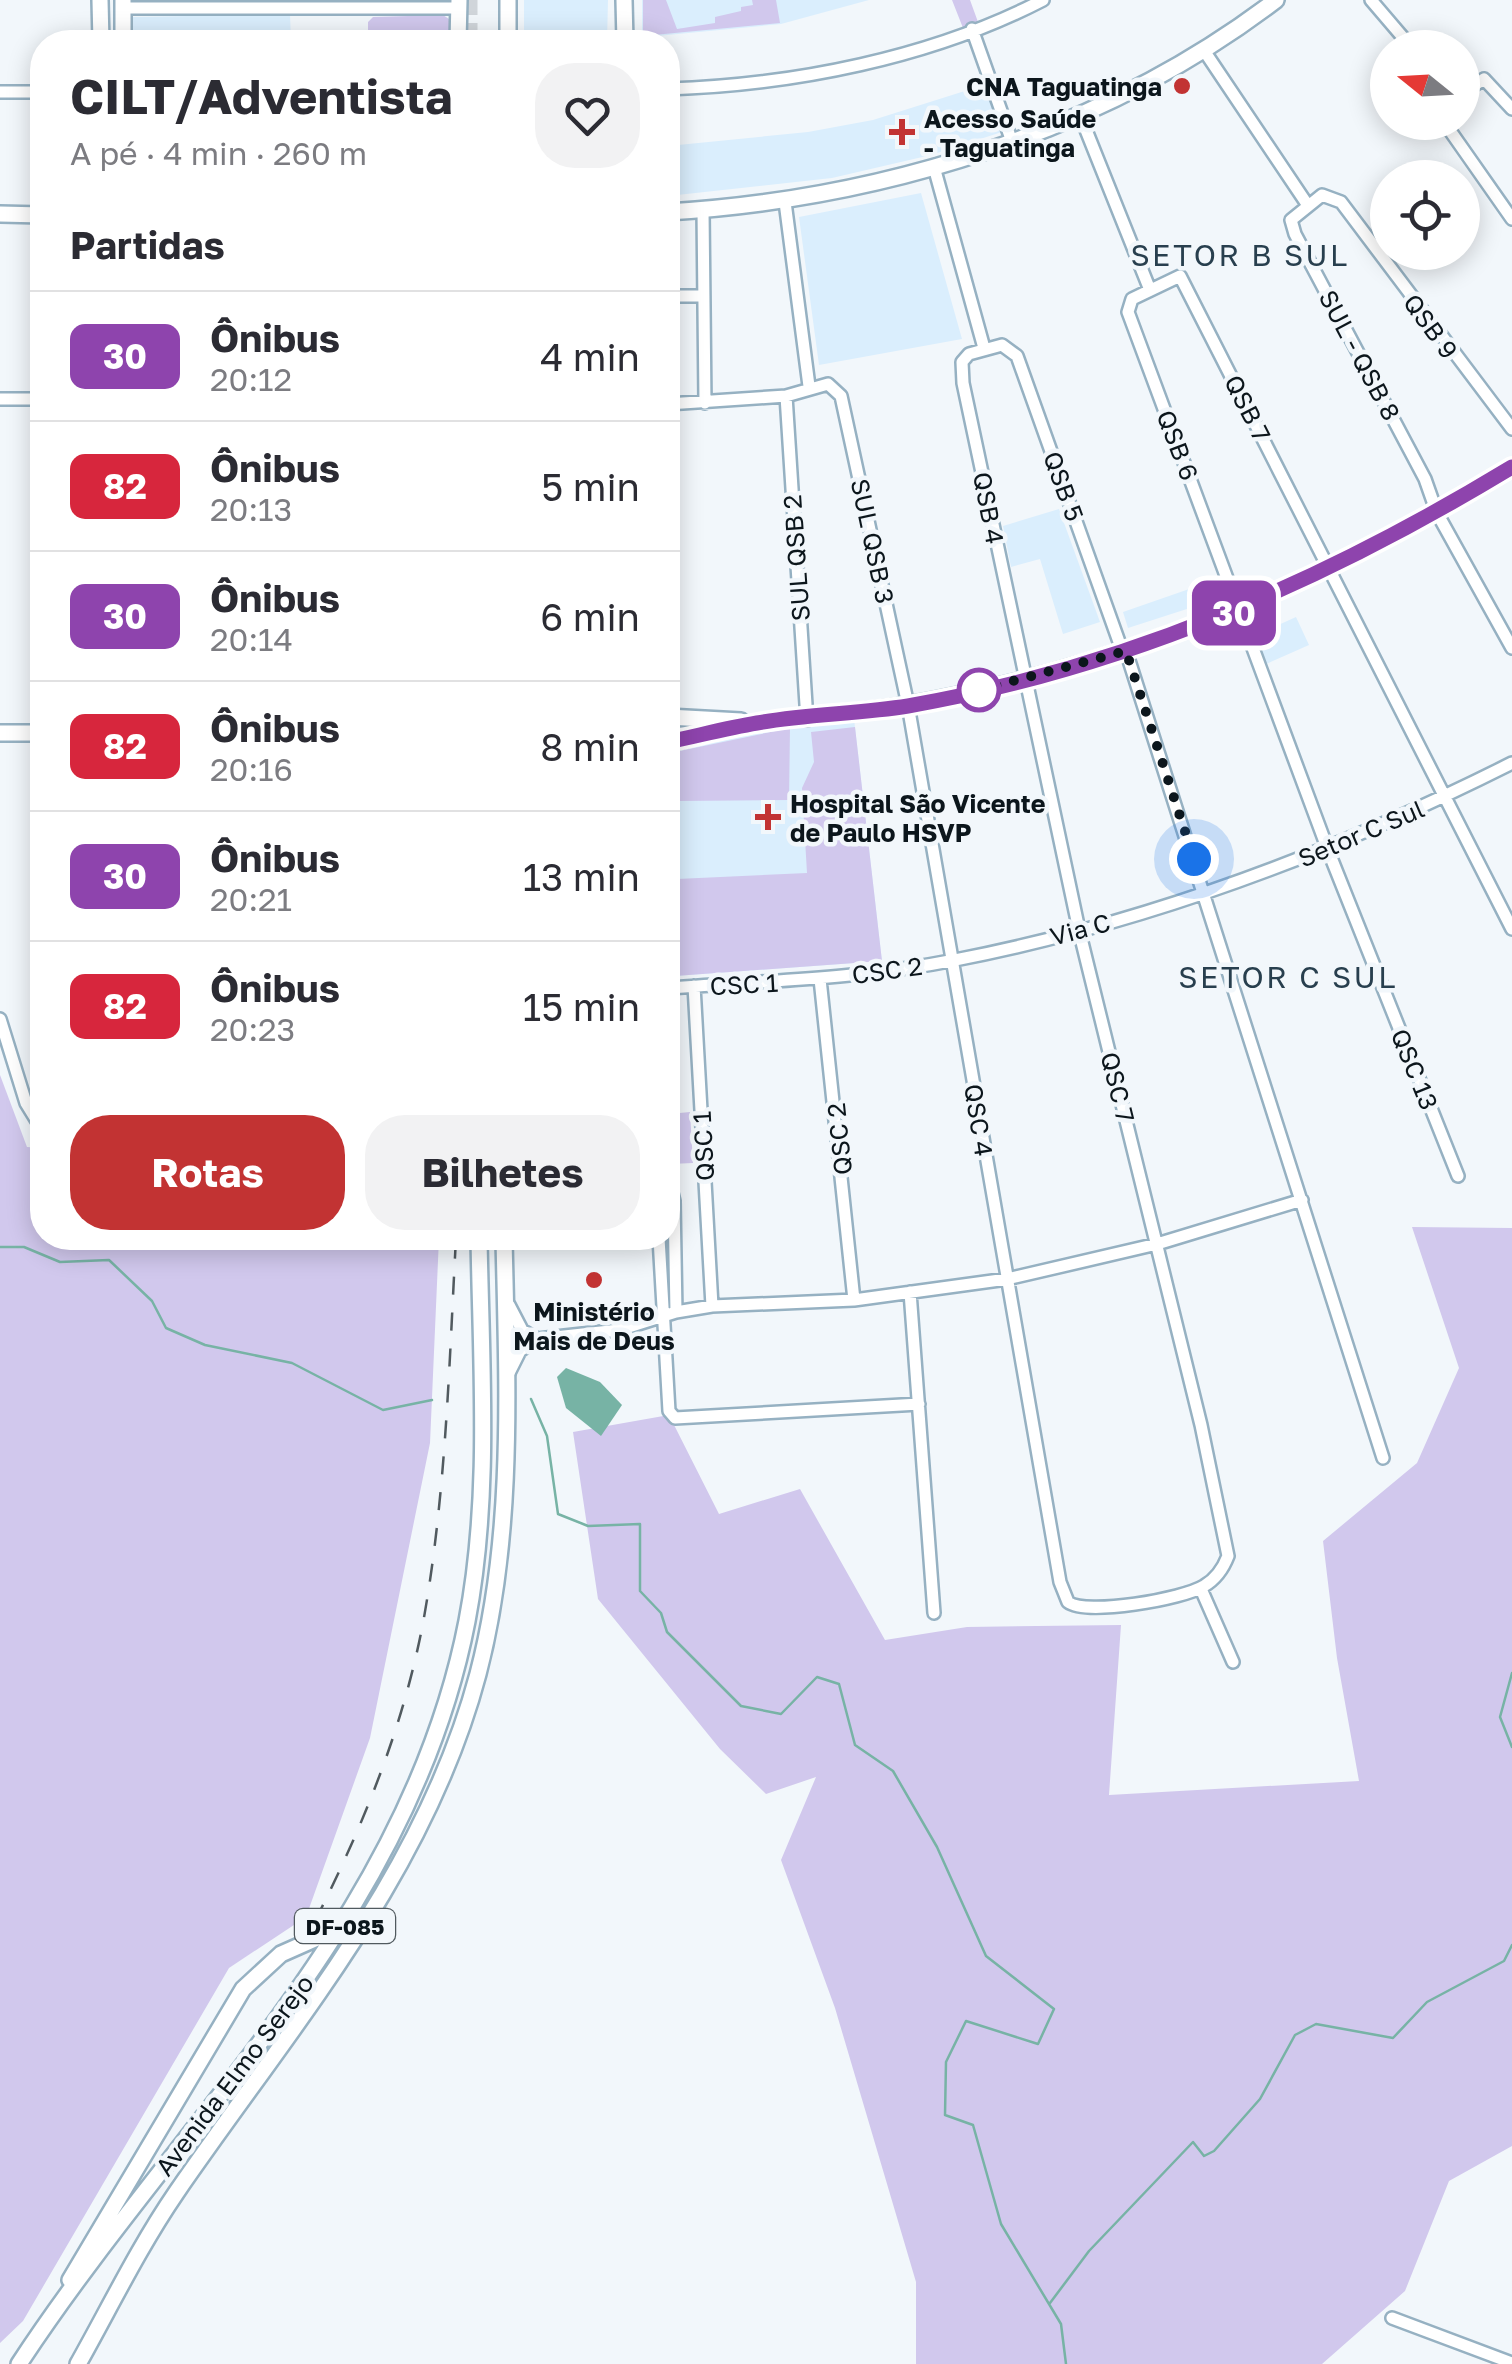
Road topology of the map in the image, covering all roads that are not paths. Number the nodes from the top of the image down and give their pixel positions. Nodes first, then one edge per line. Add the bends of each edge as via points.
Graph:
1 (100, 0) edge
2 (508, 0) edge
3 (624, 0) edge
4 (1044, 0) edge
5 (1276, 0) edge
6 (1371, 0) edge
7 (123, 4) edge
8 (239, 4) edge
9 (262, 4) edge
10 (364, 4) edge
11 (459, 4) edge
12 (972, 29) junction
13 (100, 30) edge
14 (123, 30) edge
15 (458, 30) edge
16 (508, 30) edge
17 (625, 30) edge
18 (1397, 30) edge
19 (1205, 52) junction
20 (1480, 82) edge
21 (680, 89) edge
22 (0, 92) edge
23 (30, 92) edge
24 (1512, 109) edge
25 (1080, 115) junction
26 (1010, 139) junction
27 (1457, 140) edge
28 (934, 167) junction
29 (785, 202) junction
30 (1307, 204) junction
31 (703, 210) junction
32 (680, 211) edge
33 (0, 214) edge
34 (30, 215) edge
35 (1512, 219) edge
36 (1150, 290) junction
37 (680, 296) edge
38 (704, 296) junction
39 (984, 348) junction
40 (809, 386) junction
41 (786, 396) junction
42 (0, 399) edge
43 (30, 399) edge
44 (706, 403) junction
45 (680, 404) edge
46 (1512, 430) edge
47 (1512, 467) edge
48 (1437, 513) junction
49 (1331, 569) junction
50 (1238, 611) junction
51 (1512, 648) edge
52 (1125, 652) junction
53 (1023, 681) junction
54 (908, 706) junction
55 (680, 718) edge
56 (807, 720) junction
57 (760, 722) junction
58 (30, 732) edge
59 (0, 733) edge
60 (680, 739) edge
61 (1512, 763) edge
62 (1446, 796) junction
63 (1328, 850) junction
64 (1206, 894) junction
65 (1080, 930) junction
66 (1512, 930) edge
67 (954, 960) junction
68 (820, 979) junction
69 (694, 986) junction
70 (680, 987) edge
71 (0, 1019) edge
72 (30, 1110) edge
73 (1458, 1176) dead end
74 (1302, 1200) junction
75 (1156, 1244) junction
76 (479, 1250) edge
77 (504, 1250) edge
78 (659, 1250) edge
79 (675, 1250) edge
80 (1007, 1278) junction
81 (910, 1292) junction
82 (506, 1298) junction
83 (854, 1300) junction
84 (712, 1306) junction
85 (676, 1312) junction
86 (662, 1316) junction
87 (537, 1339) junction
88 (506, 1382) junction
89 (919, 1404) junction
90 (1384, 1458) dead end
91 (1200, 1589) junction
92 (934, 1613) dead end
93 (1233, 1662) dead end
94 (345, 1925) junction
95 (1392, 2318) dead end
96 (24, 2359) edge
97 (1512, 2363) edge
98 (78, 2364) edge

1 - 13 main road
2 - 16 main road
3 - 17 main road
4 - 12 street
5 - 19 main road
6 - 18 street
7 - 8 street
7 - 14 main road
8 - 9 street
9 - 10 street
10 - 11 street
11 - 15 main road
12 - 21 street via 814,72
12 - 26 street
19 - 25 main road
19 - 30 street
20 - 24 street
22 - 23 street
25 - 26 main road
25 - 36 street
26 - 28 main road
27 - 35 street
28 - 29 main road
28 - 39 street
29 - 31 main road
29 - 40 street
30 - 46 street, QSB 9 via 1328,194 1341,202
30 - 48 street, SUL - QSB 8 via 1292,227 1425,478
31 - 32 main road
31 - 38 street
33 - 34 main road
36 - 49 street, QSB 7 via 1180,276
36 - 50 street, QSB 6 via 1132,299 1128,312
37 - 38 street
38 - 44 street
39 - 52 street, QSB 5 via 1009,346 1017,356
39 - 53 street, QSB 4 via 968,354 961,369
40 - 41 street
40 - 54 street, SUL QSB 3 via 828,384 844,407
41 - 44 street
41 - 56 street, SUL QSB 2
42 - 43 street
44 - 45 street
47 - 48 main road
48 - 49 main road
48 - 51 street
49 - 50 main road
49 - 62 street
50 - 52 main road
50 - 63 street, QSC 13
52 - 53 main road
52 - 64 street
53 - 54 main road
53 - 65 street, QSC 7
54 - 56 main road
54 - 67 street, SUL QSB 3
55 - 57 main road
56 - 57 main road
57 - 60 main road
58 - 59 main road
61 - 62 street, Setor C Sul
62 - 63 street, Setor C Sul
62 - 66 street
63 - 64 street, Setor C Sul
63 - 73 street, QSC 13
64 - 65 street, Via C
64 - 74 street
65 - 67 street, Via C
65 - 75 street, QSC 7
67 - 68 street, CSC 2
67 - 80 street, QSC 4
68 - 69 street, CSC 1
68 - 83 street, QSC 2
69 - 70 street, CSC 1
69 - 84 street, QSC 1
71 - 72 street
74 - 75 street
74 - 90 street
75 - 80 street
75 - 91 street, QSC 7 via 1228,1556 1217,1577
76 - 94 main road, Avenida Elmo Serejo / DF-085 via 480,1492 466,1622 434,1740
77 - 82 main road, Avenida Elmo Serejo / DF-085
78 - 86 street
79 - 85 street
80 - 81 street
80 - 91 street, QSC 4 via 1068,1602 1087,1610
81 - 83 street
81 - 89 street
82 - 87 street via 522,1330
82 - 88 main road, Avenida Elmo Serejo / DF-085
83 - 84 street
84 - 85 street
85 - 86 street
86 - 87 street via 619,1330
86 - 89 street via 669,1412 681,1419
87 - 88 street via 520,1351
88 - 98 main road, Avenida Elmo Serejo / DF-085 via 493,1600 478,1674 429,1806 375,1912 156,2223
89 - 92 street
91 - 93 street
94 - 96 main road, Avenida Elmo Serejo / DF-085
94 - 96 main road via 280,1954 243,1988
95 - 97 street

